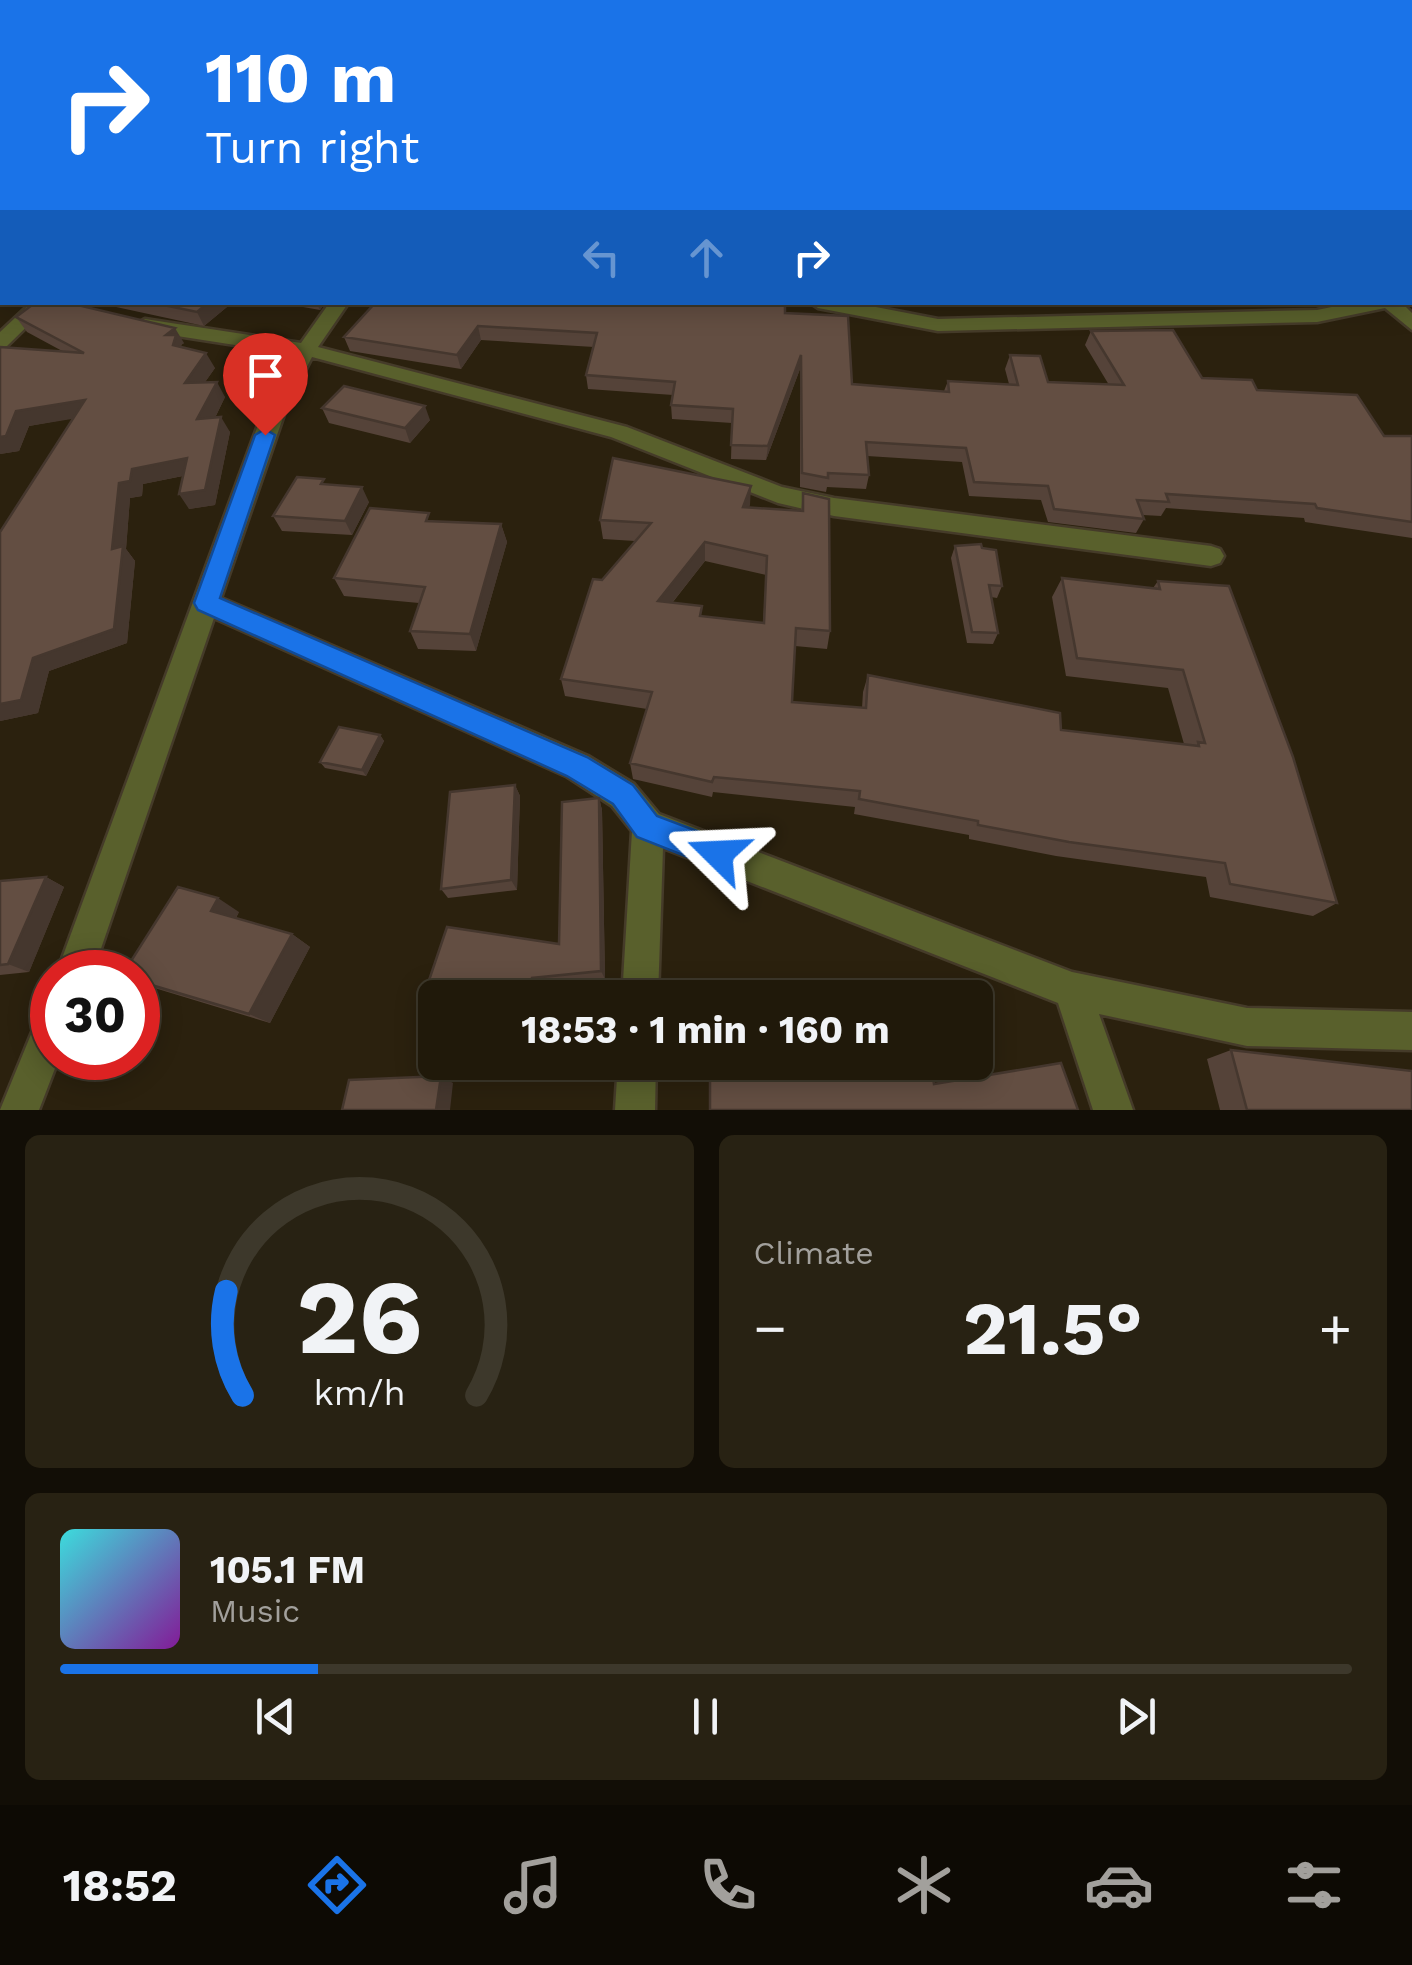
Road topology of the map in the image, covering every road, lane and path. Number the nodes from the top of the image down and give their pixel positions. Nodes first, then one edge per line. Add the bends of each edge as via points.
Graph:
1 (51, 305) edge
2 (338, 305) edge
3 (834, 305) edge
4 (955, 305) edge
5 (1373, 305) edge
6 (1391, 305) edge
7 (132, 323) edge
8 (1412, 324) edge
9 (938, 325) junction
10 (0, 342) edge
11 (306, 350) junction
12 (1211, 556) dead end
13 (206, 603) junction
14 (648, 826) junction
15 (84, 950) edge
16 (641, 980) edge
17 (1072, 990) junction
18 (1412, 1030) edge
19 (31, 1080) edge
20 (636, 1080) edge
21 (19, 1110) edge
22 (635, 1110) edge
23 (1113, 1110) edge

1 - 10 street
2 - 11 street
3 - 9 street
4 - 9 street
5 - 9 street via 1317,316
6 - 8 street
7 - 11 street
11 - 12 street via 619,432 816,503
11 - 13 street via 276,406
13 - 14 street via 577,766 623,795
13 - 15 street
14 - 16 street
14 - 17 street
17 - 18 street via 1247,1027
17 - 23 street
19 - 21 street
20 - 22 street

